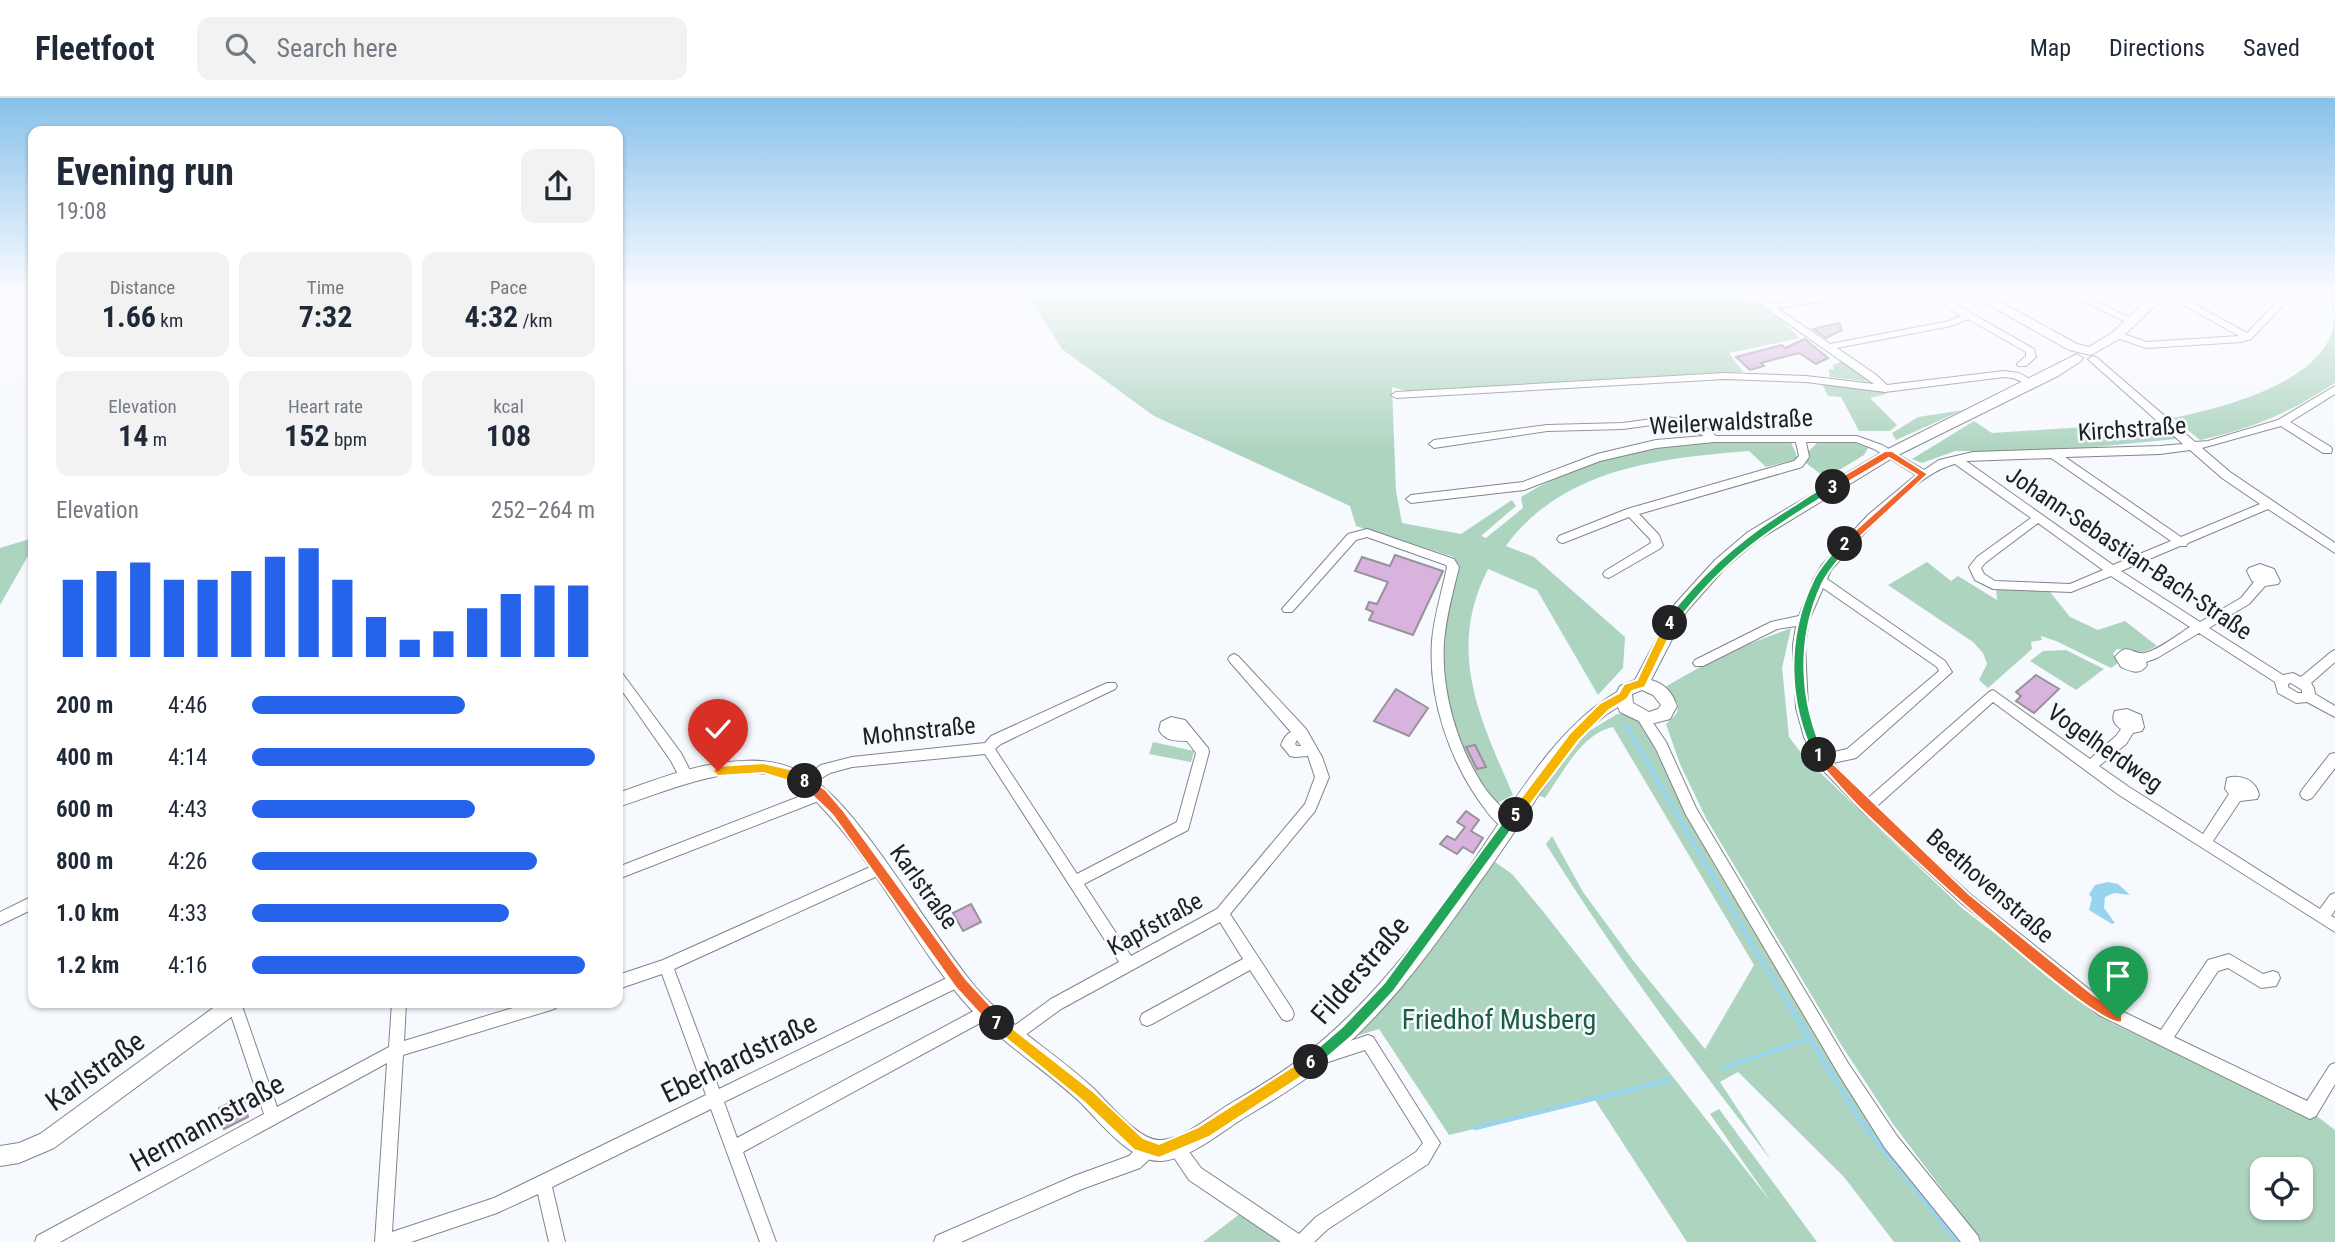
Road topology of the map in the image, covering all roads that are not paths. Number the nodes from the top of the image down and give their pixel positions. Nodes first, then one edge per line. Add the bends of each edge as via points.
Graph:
1 (1836, 345) edge
2 (2021, 345) edge
3 (2062, 345) edge
4 (2104, 345) edge
5 (1828, 347) joint
6 (2075, 353) junction
7 (2092, 355) junction
8 (2022, 364) dead end
9 (2032, 383) junction
10 (1885, 389) junction
11 (2335, 389) edge
12 (1396, 395) dead end
13 (2282, 422) junction
14 (1714, 439) junction
15 (1800, 439) junction
16 (2189, 442) junction
17 (1434, 444) dead end
18 (2327, 450) dead end
19 (1889, 454) junction
20 (2055, 455) junction
21 (1956, 458) junction
22 (1923, 474) junction
23 (1411, 499) dead end
24 (2267, 505) junction
25 (1631, 512) junction
26 (2038, 518) junction
27 (1563, 540) dead end
28 (2182, 543) junction
29 (2335, 549) edge
30 (2113, 571) junction
31 (1609, 574) dead end
32 (1819, 580) junction
33 (2262, 581) dead end
34 (1288, 609) dead end
35 (1803, 620) junction
36 (2198, 628) junction
37 (1657, 655) junction
38 (2335, 655) edge
39 (1234, 659) dead end
40 (2139, 659) dead end
41 (1699, 663) dead end
42 (2281, 680) junction
43 (623, 683) edge
44 (2303, 683) junction
45 (1641, 684) junction
46 (1111, 686) dead end
47 (1658, 689) junction
48 (2309, 697) junction
49 (1638, 710) junction
50 (2335, 712) edge
51 (2129, 728) dead end
52 (1188, 736) dead end
53 (988, 748) junction
54 (2335, 758) edge
55 (1822, 760) junction
56 (2089, 767) junction
57 (687, 778) junction
58 (809, 790) junction
59 (2237, 794) dead end
60 (2307, 794) dead end
61 (623, 798) edge
62 (1867, 807) junction
63 (1509, 824) junction
64 (2205, 842) junction
65 (879, 869) junction
66 (623, 871) edge
67 (1076, 881) junction
68 (2335, 899) edge
69 (28, 905) edge
70 (1222, 913) junction
71 (0, 919) edge
72 (2329, 921) edge
73 (1252, 961) junction
74 (1128, 964) junction
75 (666, 966) junction
76 (2273, 978) dead end
77 (623, 980) edge
78 (958, 980) junction
79 (228, 1008) edge
80 (237, 1008) edge
81 (399, 1008) edge
82 (535, 1008) edge
83 (986, 1012) junction
84 (1287, 1014) dead end
85 (1147, 1019) dead end
86 (1012, 1036) junction
87 (2163, 1040) junction
88 (397, 1050) junction
89 (1319, 1056) junction
90 (2335, 1070) edge
91 (715, 1098) junction
92 (273, 1117) junction
93 (1175, 1147) junction
94 (733, 1149) junction
95 (1148, 1149) junction
96 (10, 1155) edge
97 (0, 1169) edge
98 (543, 1182) junction
99 (43, 1242) edge
100 (384, 1242) edge
101 (557, 1242) edge
102 (768, 1242) edge
103 (942, 1242) edge
104 (1296, 1242) edge
105 (1303, 1242) edge
106 (1972, 1242) edge

1 - 5 street
2 - 8 street via 2031,351
3 - 6 main road
4 - 7 main road
5 - 10 street
6 - 7 main road
6 - 9 main road
7 - 16 street
9 - 10 street via 2015,375 1960,377
9 - 19 main road
10 - 12 street via 1806,379 1724,376
11 - 13 street, Kirchstraße
13 - 16 street, Kirchstraße via 2246,435
13 - 18 street
14 - 15 street, Weilerwaldstraße
14 - 17 street via 1684,422 1666,420 1547,428
14 - 23 street, Weilerwaldstraße via 1627,449 1516,488
15 - 19 street, Weilerwaldstraße via 1857,439
15 - 25 street via 1804,457 1798,464
16 - 20 street, Kirchstraße
16 - 24 street
19 - 22 street
19 - 37 main road via 1768,526 1731,554 1673,617
20 - 21 street, Kirchstraße
20 - 28 street
21 - 22 street, Kirchstraße
21 - 26 street, Johann-Sebastian-Bach-Straße
22 - 32 street, Beethovenstraße via 1872,517
24 - 28 street
24 - 29 street
25 - 27 street
25 - 31 street via 1657,545
26 - 30 street, Johann-Sebastian-Bach-Straße
26 - 30 street via 1975,567 1979,577 1993,585 2058,590
28 - 30 street
30 - 36 street, Johann-Sebastian-Bach-Straße
32 - 35 street, Beethovenstraße
32 - 55 street via 1945,661 1946,672 1851,754
33 - 36 street via 2245,601
34 - 63 street via 1359,533 1450,562 1453,568 1438,641 1442,697 1479,789 1494,812
35 - 41 street via 1775,625
35 - 55 street, Beethovenstraße via 1798,665 1802,708
36 - 40 street
36 - 42 street, Johann-Sebastian-Bach-Straße
37 - 45 main road
37 - 47 main road
38 - 44 street
39 - 70 street, Kapfstraße via 1301,733 1287,745 1295,752 1312,750 1322,773 1310,807
42 - 44 street
42 - 48 street, Johann-Sebastian-Bach-Straße via 2282,690 2291,696
43 - 57 street
44 - 48 street
45 - 47 main road
45 - 49 main road via 1628,687
46 - 53 street, Mohnstraße via 996,740
47 - 49 main road via 1669,706
48 - 50 street
49 - 63 main road, Filderstraße via 1597,715 1564,748
49 - 106 street via 1706,838 1854,1087 1891,1142
51 - 56 street
52 - 67 street via 1203,756 1183,826
53 - 58 street, Mohnstraße via 852,762 826,769
53 - 67 street
54 - 60 street
55 - 62 street, Beethovenstraße
56 - 62 street, Vogelherdweg via 1993,695
56 - 64 street, Vogelherdweg
57 - 58 main road, Karlstraße via 749,767 781,771
57 - 61 main road, Karlstraße
58 - 65 main road, Karlstraße via 832,805
58 - 66 street, Mohnstraße
59 - 64 street
62 - 87 street, Beethovenstraße via 1965,898 2087,998
63 - 89 main road, Filderstraße via 1394,981
64 - 72 street, Vogelherdweg
65 - 75 street
65 - 78 main road, Karlstraße
67 - 74 street
68 - 72 street
69 - 71 street
70 - 73 street
70 - 74 street, Kapfstraße
73 - 84 street
73 - 85 street
74 - 86 street, Kapfstraße via 1046,1010
75 - 77 street
75 - 91 street
76 - 87 street via 2261,981 2229,961 2213,965
78 - 83 main road, Karlstraße
78 - 91 street, Eberhardstraße
79 - 96 main road, Karlstraße via 64,1129
80 - 92 street
81 - 88 street
82 - 88 street, Hermannstraße
83 - 86 main road, Karlstraße
83 - 94 street
86 - 95 main road, Karlstraße
87 - 90 street, Beethovenstraße via 2310,1111
88 - 92 street, Hermannstraße
88 - 100 street
89 - 93 main road, Filderstraße
89 - 105 street via 1368,1042 1432,1143 1422,1158 1322,1223
91 - 94 street
91 - 98 street, Eberhardstraße
92 - 99 street, Hermannstraße
93 - 95 main road, Filderstraße
93 - 104 street via 1195,1174
94 - 102 street
95 - 103 street, Filderstraße via 1134,1162
96 - 97 street
98 - 100 street, Eberhardstraße via 485,1210
98 - 101 street

